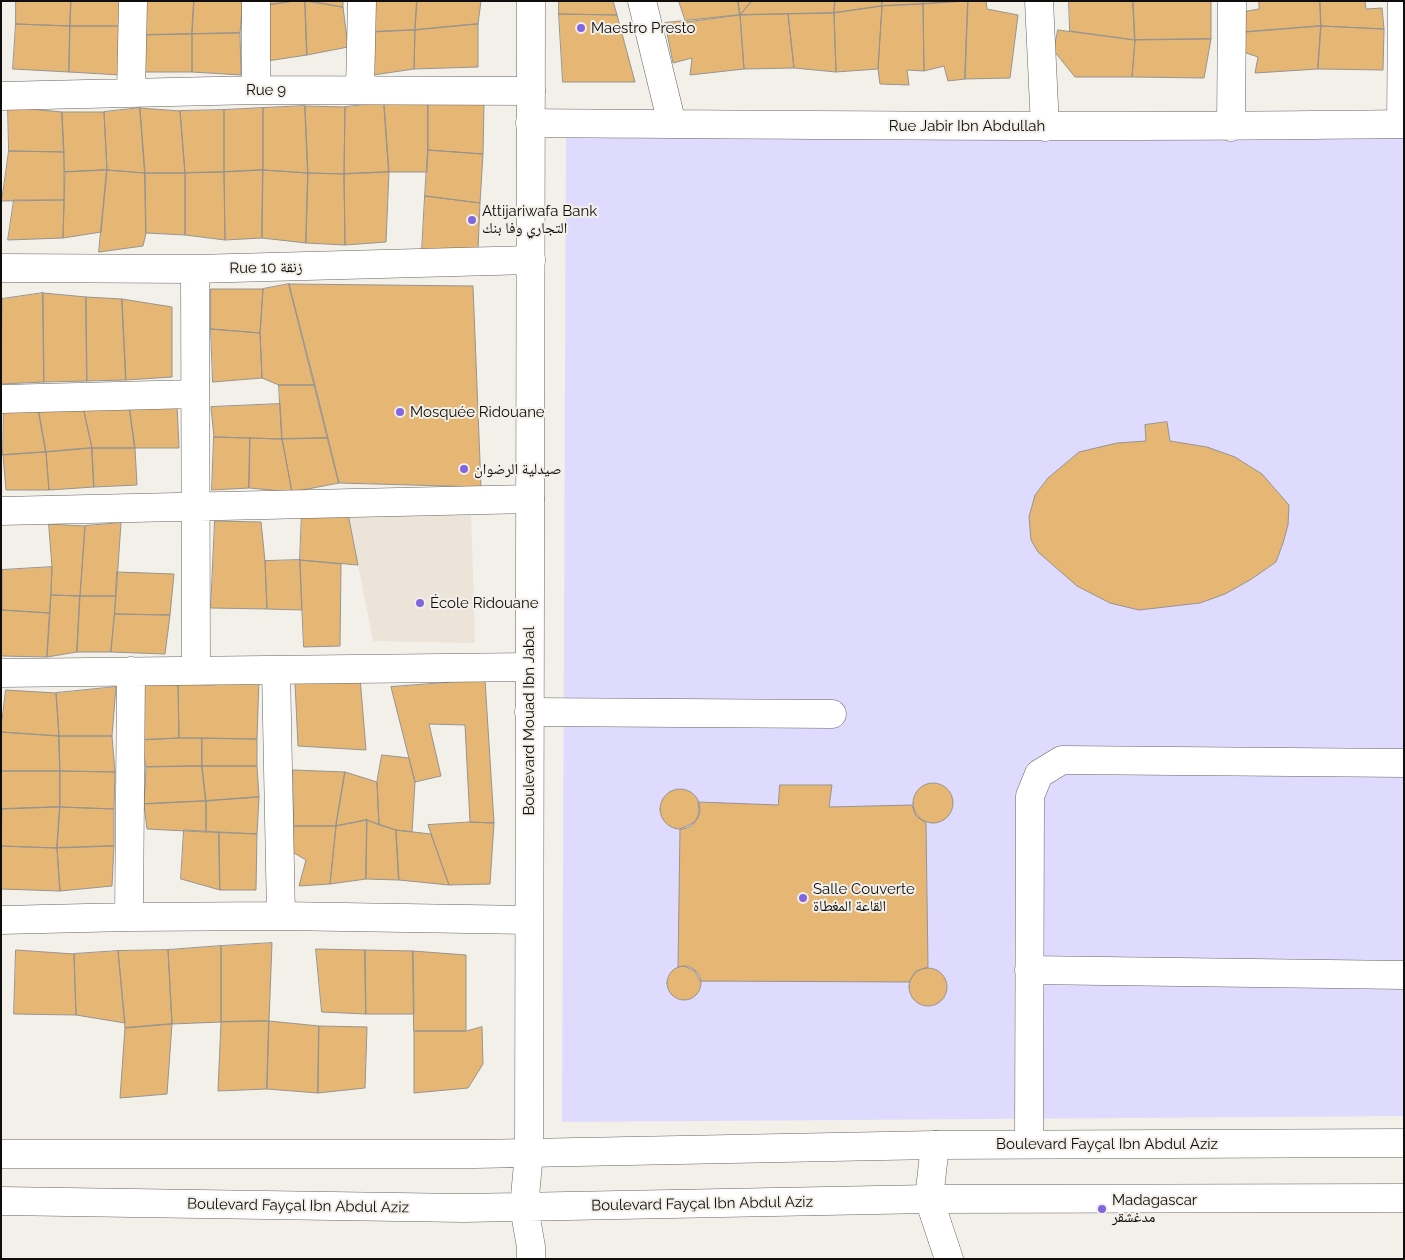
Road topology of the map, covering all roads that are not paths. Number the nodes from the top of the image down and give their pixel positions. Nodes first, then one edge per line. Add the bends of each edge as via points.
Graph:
1 (133, 1) edge
2 (256, 1) edge
3 (362, 1) edge
4 (531, 1) edge
5 (642, 1) edge
6 (1038, 1) edge
7 (1232, 1) edge
8 (1402, 1) edge
9 (256, 90) junction
10 (360, 90) junction
11 (531, 91) junction
12 (131, 93) junction
13 (1, 96) edge
14 (530, 123) junction
15 (672, 124) junction
16 (1402, 124) edge
17 (1045, 127) junction
18 (1231, 127) junction
19 (531, 260) junction
20 (1, 268) edge
21 (195, 269) junction
22 (194, 394) junction
23 (1, 399) edge
24 (530, 499) junction
25 (196, 507) junction
26 (1, 511) edge
27 (529, 666) junction
28 (196, 670) junction
29 (276, 670) junction
30 (130, 671) junction
31 (1, 673) edge
32 (529, 712) junction
33 (832, 714) dead end
34 (1404, 763) edge
35 (281, 916) junction
36 (130, 917) junction
37 (1, 920) edge
38 (529, 920) junction
39 (1029, 970) junction
40 (1404, 975) edge
41 (1404, 1143) edge
42 (935, 1144) junction
43 (1028, 1144) junction
44 (530, 1153) junction
45 (1, 1154) edge
46 (1404, 1198) edge
47 (929, 1199) junction
48 (1, 1201) edge
49 (524, 1207) junction
50 (531, 1259) edge
51 (949, 1259) edge

1 - 12 street
2 - 9 street
3 - 10 street
4 - 11 street, Boulevard Mouad Ibn Jabal
5 - 15 street
6 - 17 street
7 - 18 street
8 - 16 street
9 - 10 street, Rue 9
9 - 12 street, Rue 9
10 - 11 street, Rue 9
11 - 14 street, Boulevard Mouad Ibn Jabal
12 - 13 street, Rue 9
14 - 15 street, Rue Jabir Ibn Abdullah
14 - 19 street, Boulevard Mouad Ibn Jabal
15 - 17 street, Rue Jabir Ibn Abdullah
16 - 18 street, Rue Jabir Ibn Abdullah
17 - 18 street, Rue Jabir Ibn Abdullah
19 - 21 street, Rue 10 زنقة
19 - 24 street, Boulevard Mouad Ibn Jabal
20 - 21 street, Rue 10 زنقة
21 - 22 street
22 - 23 street
22 - 25 street
24 - 25 street
24 - 27 street, Boulevard Mouad Ibn Jabal
25 - 26 street
25 - 28 street
27 - 29 street
27 - 32 street, Boulevard Mouad Ibn Jabal
28 - 29 street
28 - 30 street
29 - 35 street
30 - 31 street
30 - 36 street
32 - 33 street
32 - 38 street, Boulevard Mouad Ibn Jabal
34 - 39 street via 1062,760 1040,774 1030,796
35 - 36 street
35 - 38 street
36 - 37 street
38 - 44 street, Boulevard Mouad Ibn Jabal
39 - 40 street
39 - 43 street
41 - 43 street, Boulevard Fayçal Ibn Abdul Aziz
42 - 43 street, Boulevard Fayçal Ibn Abdul Aziz
42 - 44 street, Boulevard Fayçal Ibn Abdul Aziz
42 - 47 street
44 - 45 street, Boulevard Fayçal Ibn Abdul Aziz
44 - 49 street, Boulevard Mouad Ibn Jabal
46 - 47 street, Boulevard Fayçal Ibn Abdul Aziz
47 - 49 street, Boulevard Fayçal Ibn Abdul Aziz
47 - 51 street
48 - 49 street, Boulevard Fayçal Ibn Abdul Aziz
49 - 50 street, Boulevard Mouad Ibn Jabal

